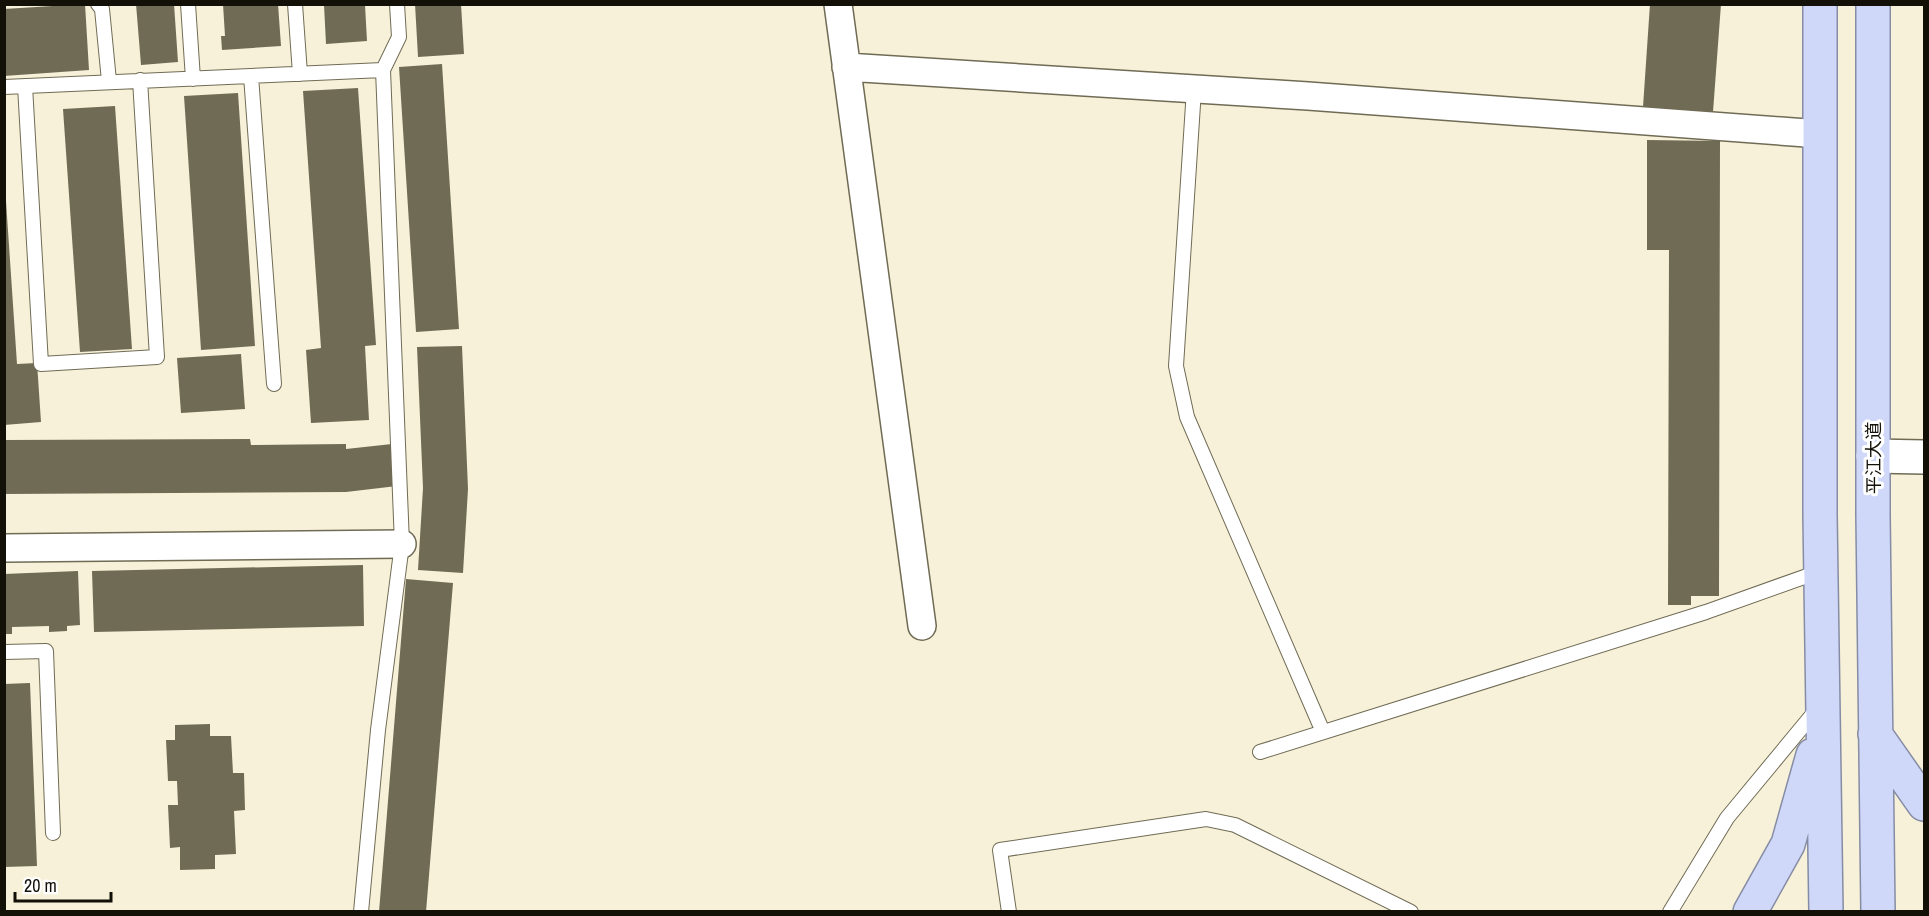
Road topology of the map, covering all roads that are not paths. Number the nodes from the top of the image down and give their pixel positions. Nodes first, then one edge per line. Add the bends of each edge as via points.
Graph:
1 (98, 4) edge
2 (188, 4) edge
3 (295, 4) edge
4 (397, 4) edge
5 (838, 4) edge
6 (1820, 4) edge
7 (1873, 4) edge
8 (846, 67) junction
9 (383, 70) junction
10 (300, 74) junction
11 (251, 76) junction
12 (193, 79) junction
13 (140, 80) junction
14 (110, 81) junction
15 (25, 86) junction
16 (4, 87) edge
17 (1194, 89) junction
18 (1820, 134) junction
19 (274, 384) dead end
20 (1873, 456) junction
21 (1924, 457) edge
22 (402, 544) junction
23 (4, 548) edge
24 (1821, 571) junction
25 (922, 626) dead end
26 (4, 652) edge
27 (1823, 710) junction
28 (1323, 732) junction
29 (1875, 734) junction
30 (1260, 752) dead end
31 (1924, 804) edge
32 (53, 834) dead end
33 (361, 912) edge
34 (1009, 912) edge
35 (1411, 912) edge
36 (1670, 912) edge
37 (1750, 912) edge
38 (1826, 912) edge
39 (1878, 912) edge

1 - 14 lane via 102,9
2 - 12 lane
3 - 10 lane
4 - 9 lane via 399,37
5 - 8 street
6 - 18 highway
7 - 20 highway, 平江大道
8 - 17 street
8 - 25 street
9 - 10 lane
9 - 22 lane
10 - 11 lane
11 - 12 lane
11 - 19 lane
12 - 13 lane
13 - 14 lane
13 - 15 lane via 157,357 42,364
14 - 15 lane
15 - 16 lane
17 - 18 street
17 - 28 lane via 1176,366 1180,391 1187,417
18 - 24 highway
20 - 21 street
20 - 29 highway, 平江大道
22 - 23 street
22 - 33 lane via 378,730
24 - 27 highway
24 - 28 lane via 1706,612
26 - 32 lane via 46,651
27 - 36 lane via 1727,818
27 - 37 highway via 1788,844
27 - 38 highway
28 - 30 lane
29 - 31 highway
29 - 39 highway, 平江大道
34 - 35 lane via 1000,850 1206,819 1235,825

